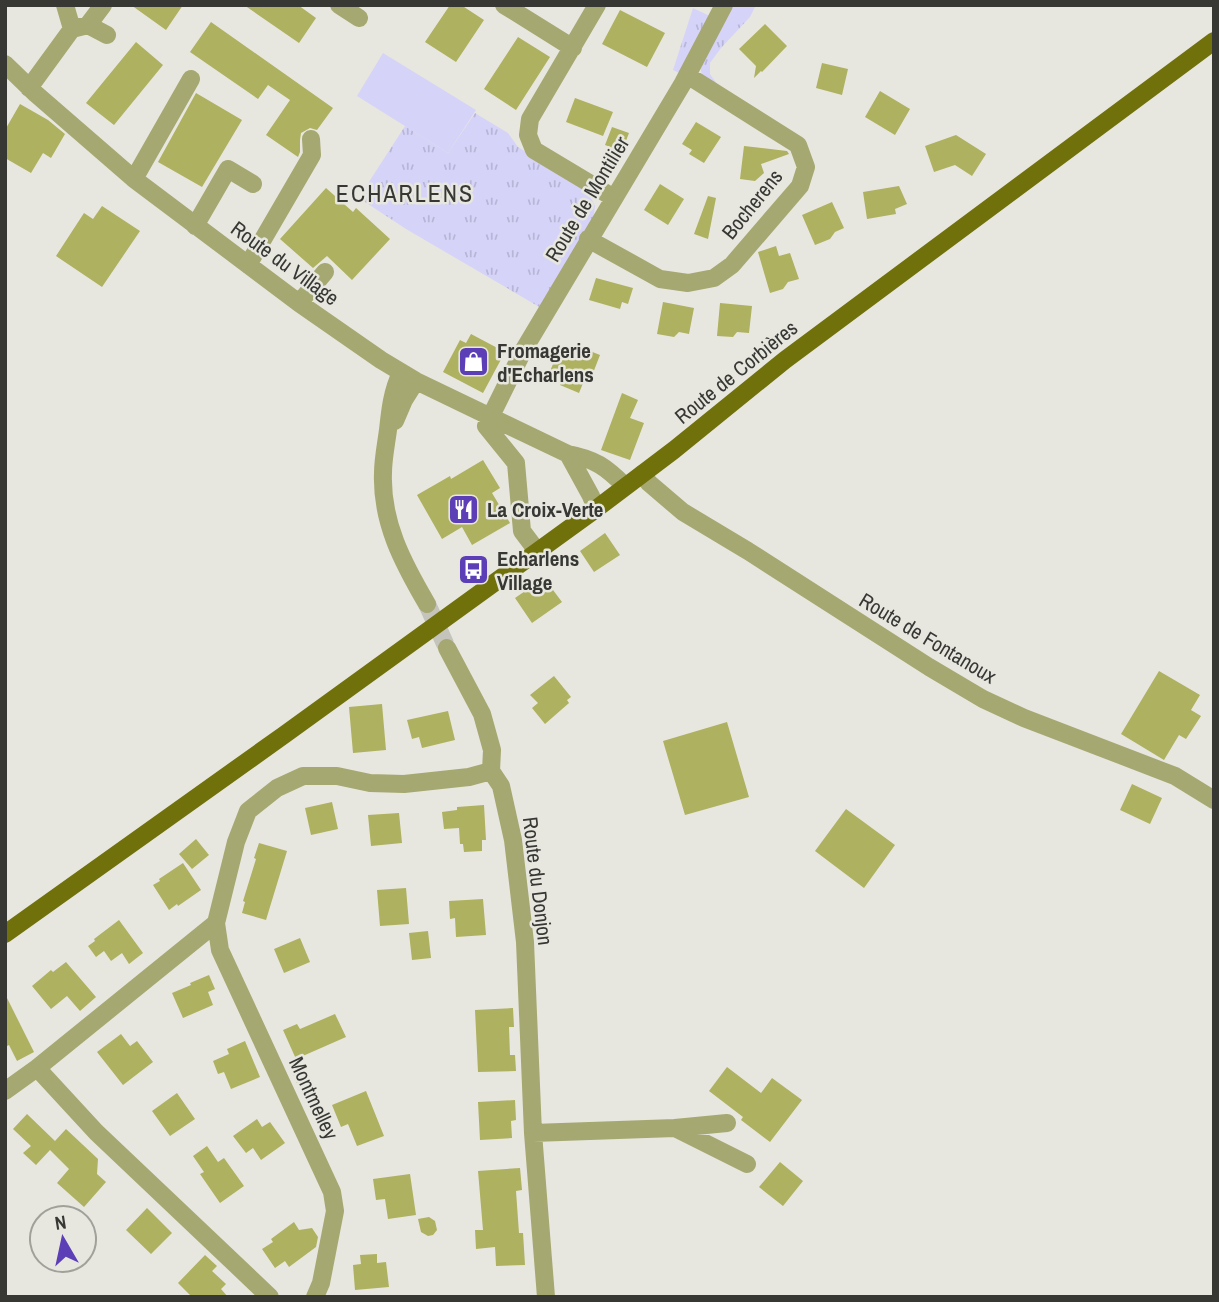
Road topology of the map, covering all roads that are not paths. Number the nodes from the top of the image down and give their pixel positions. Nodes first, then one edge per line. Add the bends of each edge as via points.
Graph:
1 (65, 5) edge
2 (103, 5) edge
3 (339, 5) edge
4 (504, 5) edge
5 (597, 5) edge
6 (724, 5) edge
7 (359, 19) dead end
8 (80, 27) junction
9 (107, 35) dead end
10 (1214, 41) edge
11 (572, 48) junction
12 (5, 64) edge
13 (687, 75) junction
14 (191, 79) dead end
15 (29, 88) junction
16 (311, 139) dead end
17 (134, 179) junction
18 (253, 184) dead end
19 (614, 198) junction
20 (195, 226) junction
21 (589, 239) junction
22 (248, 265) junction
23 (325, 272) dead end
24 (299, 303) junction
25 (408, 377) junction
26 (491, 416) junction
27 (568, 454) junction
28 (642, 474) junction
29 (625, 486) junction
30 (596, 509) junction
31 (537, 551) junction
32 (427, 604) tunnel mouth
33 (447, 649) tunnel mouth
34 (491, 771) junction
35 (1214, 800) edge
36 (216, 923) junction
37 (5, 934) edge
38 (37, 1068) junction
39 (5, 1091) edge
40 (727, 1123) dead end
41 (675, 1128) junction
42 (533, 1133) junction
43 (747, 1164) dead end
44 (270, 1297) edge
45 (315, 1297) edge
46 (546, 1297) edge

1 - 8 street
2 - 8 street
3 - 7 street
4 - 11 street
5 - 11 street
6 - 13 street, Route de Montilier
8 - 9 street
8 - 15 street
10 - 28 main road, Route de Corbières via 785,360
11 - 19 street via 530,119 528,135 534,150
12 - 15 street, Route du Village
13 - 19 street, Route de Montilier
13 - 21 street, Bocherens via 799,145 806,167 800,186 732,265 714,278 688,283 660,279
14 - 17 street
15 - 17 street, Route du Village
16 - 22 street via 312,155
17 - 20 street, Route du Village
18 - 20 street via 228,169
19 - 21 street, Route de Montilier
20 - 22 street, Route du Village
21 - 26 street, Route de Montilier
22 - 24 street, Route du Village
23 - 24 street
24 - 25 street, Route du Village
25 - 26 street, Route du Village
25 - 32 street via 387,442 383,486 386,517
26 - 27 street, Route du Village
26 - 31 street via 486,426 516,463 522,531
27 - 29 street, Route du Village via 596,462
27 - 30 street
28 - 29 main road, Route de Corbières
28 - 35 street, Route de Fontanoux via 683,512 983,699 1175,776
29 - 30 main road, Route de Corbières
30 - 31 main road, Route de Corbières
31 - 37 main road, Route de Corbières
33 - 34 street, Route du Donjon via 482,714 492,750
34 - 36 street, Montmelley via 404,784 303,776 276,788 248,811
34 - 42 street, Route du Donjon via 501,786 514,852 524,942
36 - 38 street
36 - 45 street, Montmelley via 220,950 332,1192 335,1212
38 - 39 street
38 - 44 street via 96,1132
40 - 41 street
41 - 42 street
41 - 43 street
42 - 46 street, Route du Donjon

